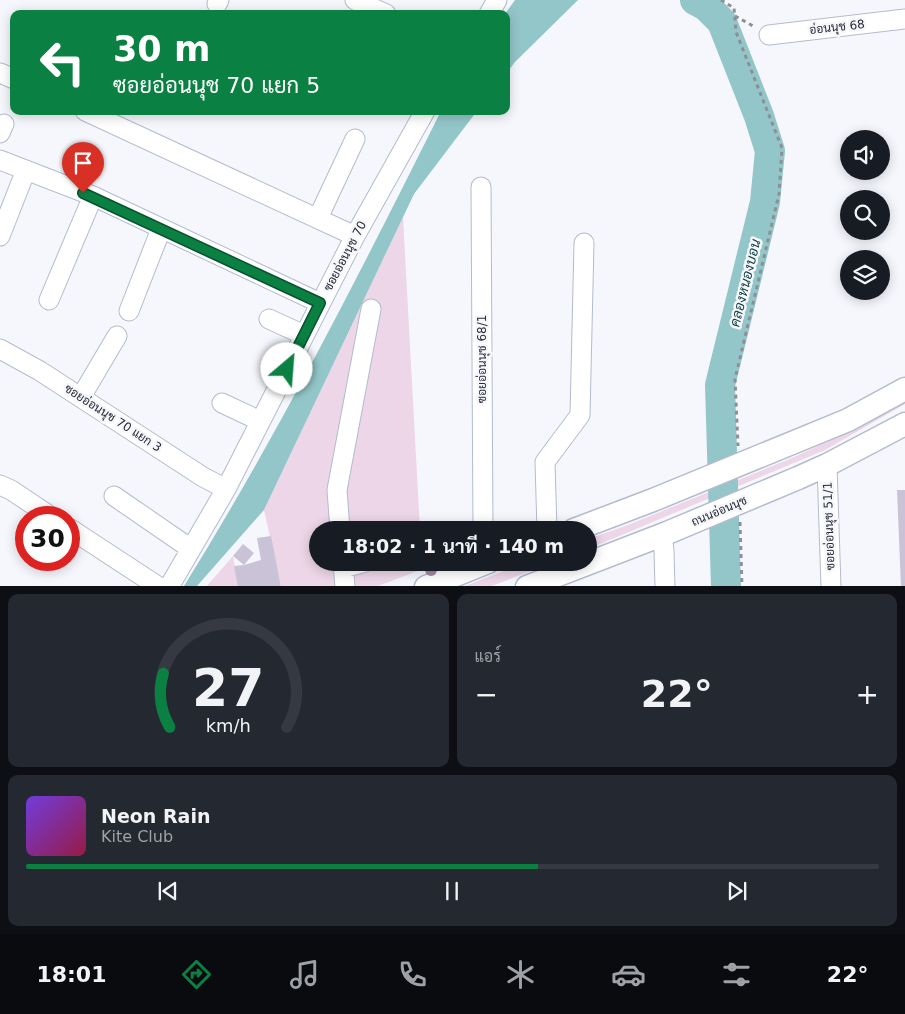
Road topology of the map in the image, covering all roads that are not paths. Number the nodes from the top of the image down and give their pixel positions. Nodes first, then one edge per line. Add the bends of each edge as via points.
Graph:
1 (354, 0) edge
2 (377, 10) edge
3 (905, 19) edge
4 (768, 35) road end
5 (100, 115) edge
6 (420, 115) edge
7 (355, 139) dead end
8 (0, 160) edge
9 (26, 170) junction
10 (481, 188) dead end
11 (93, 196) junction
12 (318, 218) junction
13 (161, 229) junction
14 (0, 236) edge
15 (355, 236) junction
16 (584, 243) dead end
17 (49, 300) dead end
18 (320, 303) junction
19 (371, 309) dead end
20 (129, 311) dead end
21 (269, 319) dead end
22 (304, 335) junction
23 (117, 336) dead end
24 (0, 349) edge
25 (905, 389) edge
26 (81, 397) junction
27 (222, 403) dead end
28 (260, 421) junction
29 (905, 424) edge
30 (827, 465) junction
31 (0, 485) edge
32 (226, 489) junction
33 (114, 496) dead end
34 (35, 506) edge
35 (339, 521) edge
36 (483, 521) edge
37 (547, 521) edge
38 (597, 521) edge
39 (664, 534) junction
40 (80, 535) edge
41 (191, 549) junction
42 (344, 571) edge
43 (464, 571) edge
44 (572, 578) edge
45 (159, 586) edge
46 (169, 586) edge
47 (345, 586) edge
48 (426, 586) edge
49 (527, 586) edge
50 (665, 586) edge
51 (830, 586) edge

1 - 2 street
3 - 4 street, อ่อนนุช 68
5 - 12 street
6 - 15 street, ซอยอ่อนนุช 70
7 - 12 street
8 - 9 street
9 - 11 street
9 - 14 street
10 - 36 street, ซอยอ่อนนุช 68/1
11 - 13 street
11 - 17 street
12 - 15 street
13 - 18 street
13 - 20 street
15 - 18 street, ซอยอ่อนนุช 70
16 - 37 street via 580,415 545,462
18 - 22 street, ซอยอ่อนนุช 70
19 - 35 street via 337,490
21 - 22 street
22 - 28 street, ซอยอ่อนนุช 70
23 - 26 street
24 - 26 street, ซอยอ่อนนุช 70 แยก 3
25 - 38 main road via 848,420
26 - 32 street, ซอยอ่อนนุช 70 แยก 3
27 - 28 street
28 - 32 street, ซอยอ่อนนุช 70
29 - 30 main road, ถนนอ่อนนุช
30 - 39 main road, ถนนอ่อนนุช
30 - 51 street, ซอยอ่อนนุช 51/1
31 - 34 street
32 - 41 street, ซอยอ่อนนุช 70
33 - 41 street
39 - 44 main road, ถนนอ่อนนุช
39 - 50 street
40 - 45 street
41 - 46 street, ซอยอ่อนนุช 70
42 - 47 street
43 - 48 main road
44 - 49 main road, ถนนอ่อนนุช

